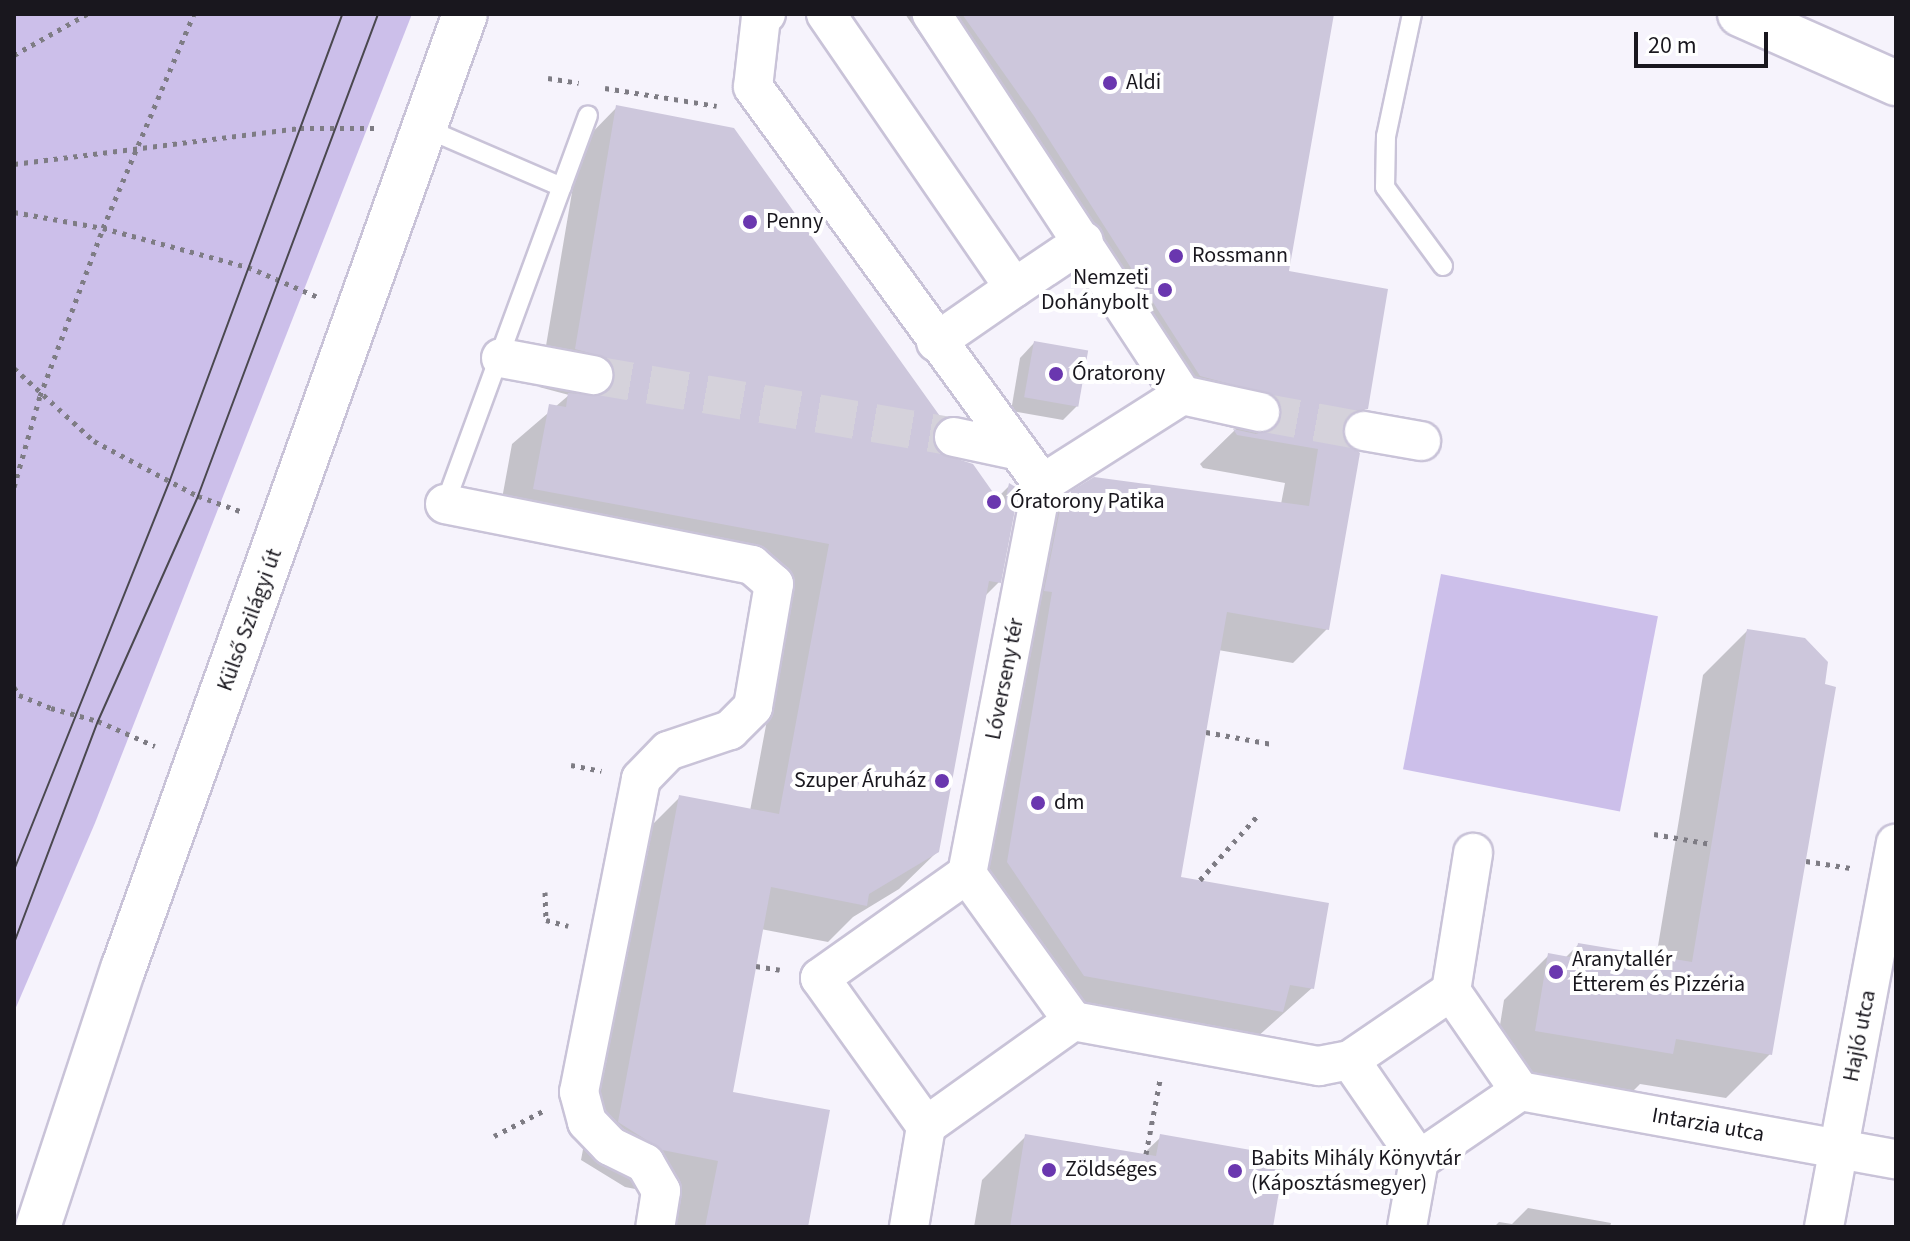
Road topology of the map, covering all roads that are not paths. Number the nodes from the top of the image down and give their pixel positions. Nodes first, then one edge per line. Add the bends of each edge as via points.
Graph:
1 (465, 14) edge
2 (766, 14) edge
3 (826, 14) edge
4 (932, 14) edge
5 (1412, 14) edge
6 (1740, 14) edge
7 (1896, 83) edge
8 (588, 115) dead end
9 (425, 128) junction
10 (562, 187) junction
11 (1084, 241) junction
12 (1443, 266) dead end
13 (1014, 288) junction
14 (936, 342) junction
15 (501, 358) junction
16 (593, 375) tunnel mouth
17 (1182, 395) junction
18 (1260, 412) tunnel mouth
19 (1364, 431) tunnel mouth
20 (954, 437) tunnel mouth
21 (1421, 441) dead end
22 (1015, 450) junction
23 (1042, 484) junction
24 (445, 504) joint
25 (1896, 844) edge
26 (1473, 853) dead end
27 (967, 874) junction
28 (1451, 991) junction
29 (1073, 1021) junction
30 (1350, 1060) junction
31 (1520, 1091) junction
32 (926, 1126) junction
33 (1839, 1148) junction
34 (1896, 1159) edge
35 (1419, 1160) junction
36 (38, 1227) edge
37 (655, 1227) edge
38 (909, 1227) edge
39 (1407, 1227) edge
40 (1824, 1227) edge

1 - 9 street, Külső Szilágyi út
2 - 14 street via 761,17 753,87
3 - 13 street
4 - 11 street
5 - 12 lane via 1386,136 1385,187
6 - 7 street
8 - 10 lane
9 - 10 lane
9 - 36 street, Külső Szilágyi út
10 - 15 lane
11 - 13 street
11 - 17 street
13 - 14 street
14 - 22 street
15 - 16 street
15 - 24 lane
17 - 18 street
17 - 23 street
19 - 21 street
20 - 22 street
22 - 23 street
23 - 27 street, Lóverseny tér
24 - 37 street via 752,565 774,584 753,707 730,730 668,751 641,779 579,1092 587,1122 610,1146 645,1163 661,1191
25 - 33 street, Hajló utca
26 - 28 street
27 - 29 street
27 - 32 street via 820,978
28 - 30 street
28 - 31 street
29 - 30 street via 1319,1066
29 - 32 street
30 - 35 street
31 - 33 street, Intarzia utca
31 - 35 street
32 - 38 street
33 - 34 street, Intarzia utca
33 - 40 street, Hajló utca
35 - 39 street

